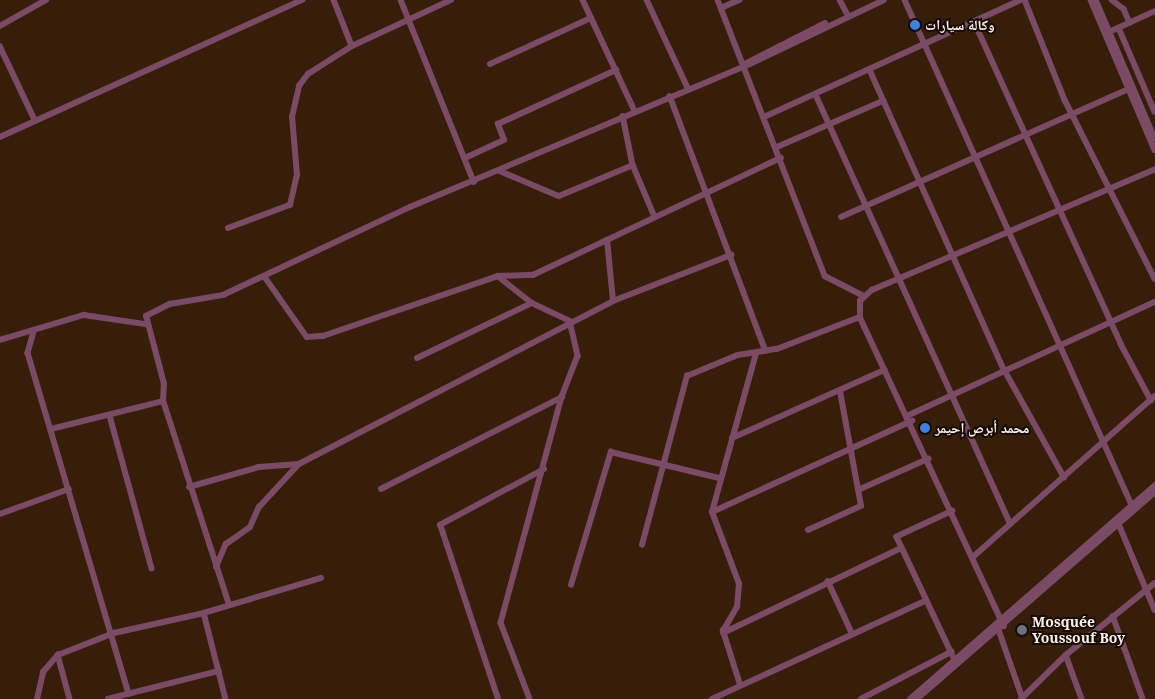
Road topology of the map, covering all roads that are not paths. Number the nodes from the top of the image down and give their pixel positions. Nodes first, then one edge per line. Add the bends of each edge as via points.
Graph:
1 (46, 0) edge
2 (302, 0) edge
3 (334, 0) edge
4 (401, 0) edge
5 (451, 0) edge
6 (583, 0) edge
7 (647, 0) edge
8 (718, 0) edge
9 (739, 0) edge
10 (840, 0) edge
11 (876, 0) edge
12 (884, 0) edge
13 (905, 0) edge
14 (1021, 0) edge
15 (1025, 0) edge
16 (1091, 0) edge
17 (1096, 0) edge
18 (1112, 0) edge
19 (721, 8) junction
20 (1155, 11) edge
21 (847, 13) junction
22 (409, 18) junction
23 (591, 18) junction
24 (974, 21) junction
25 (1130, 23) junction
26 (0, 26) edge
27 (1119, 28) junction
28 (1109, 32) junction
29 (925, 44) junction
30 (0, 46) edge
31 (352, 46) junction
32 (490, 64) dead end
33 (743, 65) junction
34 (616, 70) junction
35 (870, 70) junction
36 (688, 88) junction
37 (1129, 89) junction
38 (670, 96) junction
39 (816, 96) junction
40 (883, 101) junction
41 (635, 111) junction
42 (1155, 112) edge
43 (623, 116) junction
44 (1074, 116) junction
45 (764, 117) junction
46 (35, 120) junction
47 (830, 124) junction
48 (1025, 136) junction
49 (0, 137) edge
50 (1155, 138) edge
51 (777, 147) junction
52 (1155, 150) edge
53 (465, 158) junction
54 (781, 158) junction
55 (974, 158) junction
56 (633, 165) junction
57 (1155, 169) edge
58 (500, 171) junction
59 (474, 182) junction
60 (920, 184) junction
61 (1110, 187) junction
62 (709, 193) junction
63 (869, 206) junction
64 (1060, 209) junction
65 (655, 217) junction
66 (841, 217) dead end
67 (228, 228) dead end
68 (1008, 232) junction
69 (607, 240) junction
70 (952, 255) junction
71 (731, 256) junction
72 (498, 276) junction
73 (265, 277) junction
74 (901, 277) junction
75 (1155, 279) edge
76 (864, 296) junction
77 (613, 302) junction
78 (1155, 302) edge
79 (532, 303) junction
80 (860, 317) junction
81 (570, 321) junction
82 (1111, 321) junction
83 (145, 324) junction
84 (34, 332) junction
85 (0, 340) edge
86 (1060, 345) junction
87 (766, 352) junction
88 (756, 353) junction
89 (416, 358) dead end
90 (885, 370) junction
91 (1004, 370) junction
92 (840, 392) junction
93 (952, 394) junction
94 (562, 396) junction
95 (1153, 398) edge
96 (163, 401) junction
97 (110, 416) junction
98 (910, 418) junction
99 (51, 429) junction
100 (732, 438) junction
101 (1102, 441) junction
102 (851, 449) junction
103 (928, 460) junction
104 (299, 464) junction
105 (665, 466) junction
106 (544, 469) junction
107 (1064, 477) junction
108 (719, 478) junction
109 (1155, 485) edge
110 (189, 487) junction
111 (69, 489) junction
112 (381, 489) dead end
113 (858, 490) junction
114 (1155, 492) edge
115 (1132, 505) junction
116 (952, 511) junction
117 (712, 512) junction
118 (0, 514) edge
119 (1011, 524) junction
120 (1119, 524) junction
121 (808, 530) dead end
122 (642, 545) dead end
123 (901, 548) junction
124 (973, 557) junction
125 (216, 567) junction
126 (152, 568) dead end
127 (321, 578) dead end
128 (828, 581) junction
129 (1155, 583) edge
130 (571, 585) dead end
131 (1146, 591) junction
132 (926, 601) junction
133 (229, 605) junction
134 (1155, 610) edge
135 (204, 613) junction
136 (1113, 616) junction
137 (1002, 625) junction
138 (852, 632) junction
139 (114, 633) junction
140 (723, 633) junction
141 (58, 655) junction
142 (952, 655) junction
143 (1066, 655) junction
144 (218, 671) junction
145 (740, 686) junction
146 (129, 694) junction
147 (37, 699) edge
148 (70, 699) edge
149 (108, 699) edge
150 (226, 699) edge
151 (498, 699) edge
152 (530, 699) edge
153 (712, 699) edge
154 (861, 699) edge
155 (910, 699) edge
156 (917, 699) edge
157 (1022, 699) edge
158 (1082, 699) edge
159 (1143, 699) edge

1 - 26 street
2 - 46 street
3 - 31 street
4 - 22 street
5 - 22 street
6 - 23 street
7 - 36 street
8 - 19 street
9 - 19 street
10 - 21 street
11 - 21 street
12 - 33 street
13 - 29 street
14 - 24 street
15 - 44 street
16 - 37 street
17 - 28 street
18 - 25 street via 1124,9
19 - 33 street
20 - 25 street
21 - 33 street
22 - 31 street
22 - 53 street
23 - 32 street
23 - 34 street
24 - 29 street
24 - 48 street
25 - 27 street
27 - 28 street
27 - 42 street
28 - 50 street
29 - 35 street
29 - 55 street
30 - 46 street
31 - 67 street via 298,86 292,117 297,175 290,205
33 - 36 street
33 - 45 street
34 - 41 street
34 - 53 street via 498,124 504,140
35 - 39 street
35 - 40 street
36 - 38 street
37 - 44 street
37 - 52 street
38 - 41 street
38 - 62 street
39 - 45 street
39 - 47 street
40 - 47 street
40 - 60 street
41 - 43 street
43 - 56 street
43 - 58 street
44 - 48 street
44 - 61 street
45 - 51 street
46 - 49 street
47 - 51 street
47 - 63 street
48 - 55 street
48 - 64 street
51 - 54 street
53 - 59 street
54 - 62 street
54 - 76 street via 825,276
55 - 60 street
55 - 68 street
56 - 58 street via 559,196
56 - 65 street
57 - 61 street
58 - 59 street
59 - 73 street
60 - 63 street
60 - 70 street
61 - 64 street
61 - 75 street
62 - 65 street
62 - 71 street
63 - 66 street
63 - 74 street
64 - 68 street
64 - 82 street
65 - 69 street
68 - 70 street
68 - 86 street
69 - 72 street via 533,275
69 - 77 street
70 - 74 street
70 - 91 street
71 - 77 street
71 - 87 street
72 - 73 street via 323,336 307,337
72 - 79 street
73 - 83 street via 223,295 152,311
74 - 76 street
74 - 93 street
76 - 80 street
77 - 81 street
78 - 82 street
79 - 81 street
79 - 89 street
80 - 87 street
80 - 90 street
81 - 94 street via 578,356
81 - 104 street
82 - 86 street
82 - 95 street
83 - 84 street via 84,314
83 - 96 street via 164,384
84 - 85 street
84 - 99 street via 28,353
86 - 91 street
86 - 101 street
87 - 88 street
88 - 100 street
88 - 105 street via 738,355 687,376
90 - 92 street
90 - 98 street
91 - 93 street
91 - 107 street
92 - 100 street
92 - 102 street
93 - 98 street
93 - 119 street
94 - 106 street
94 - 112 street
95 - 101 street
96 - 97 street
96 - 110 street
97 - 99 street
97 - 126 street
98 - 102 street
98 - 103 street
99 - 111 street
100 - 108 street
101 - 107 street
101 - 115 street
102 - 113 street
102 - 117 street
103 - 113 street
103 - 116 street
104 - 110 street via 259,467
104 - 125 street via 259,507 250,527 226,544
105 - 108 street
105 - 122 street
105 - 130 street via 618,451 609,455
106 - 151 street via 440,525
106 - 152 street via 502,623
107 - 119 street
108 - 117 street
109 - 115 street
110 - 125 street
111 - 118 street
111 - 139 street
113 - 121 street via 860,506
114 - 120 street
115 - 137 street
116 - 123 street via 897,537
116 - 124 street
117 - 140 street via 739,584 737,608
119 - 124 street
120 - 131 street
120 - 137 street
123 - 128 street
123 - 132 street
124 - 137 street
125 - 133 street
127 - 133 street
128 - 138 street
128 - 140 street
129 - 131 street
131 - 134 street
131 - 136 street
132 - 138 street
132 - 142 street
133 - 135 street
135 - 139 street
135 - 144 street
136 - 143 street
136 - 159 street
137 - 142 street
137 - 156 street
137 - 157 street
138 - 145 street
139 - 141 street
139 - 146 street
140 - 145 street
141 - 147 street via 43,672
141 - 148 street
142 - 154 street
142 - 155 street
143 - 157 street
143 - 158 street
144 - 146 street
144 - 150 street
145 - 153 street
146 - 149 street

